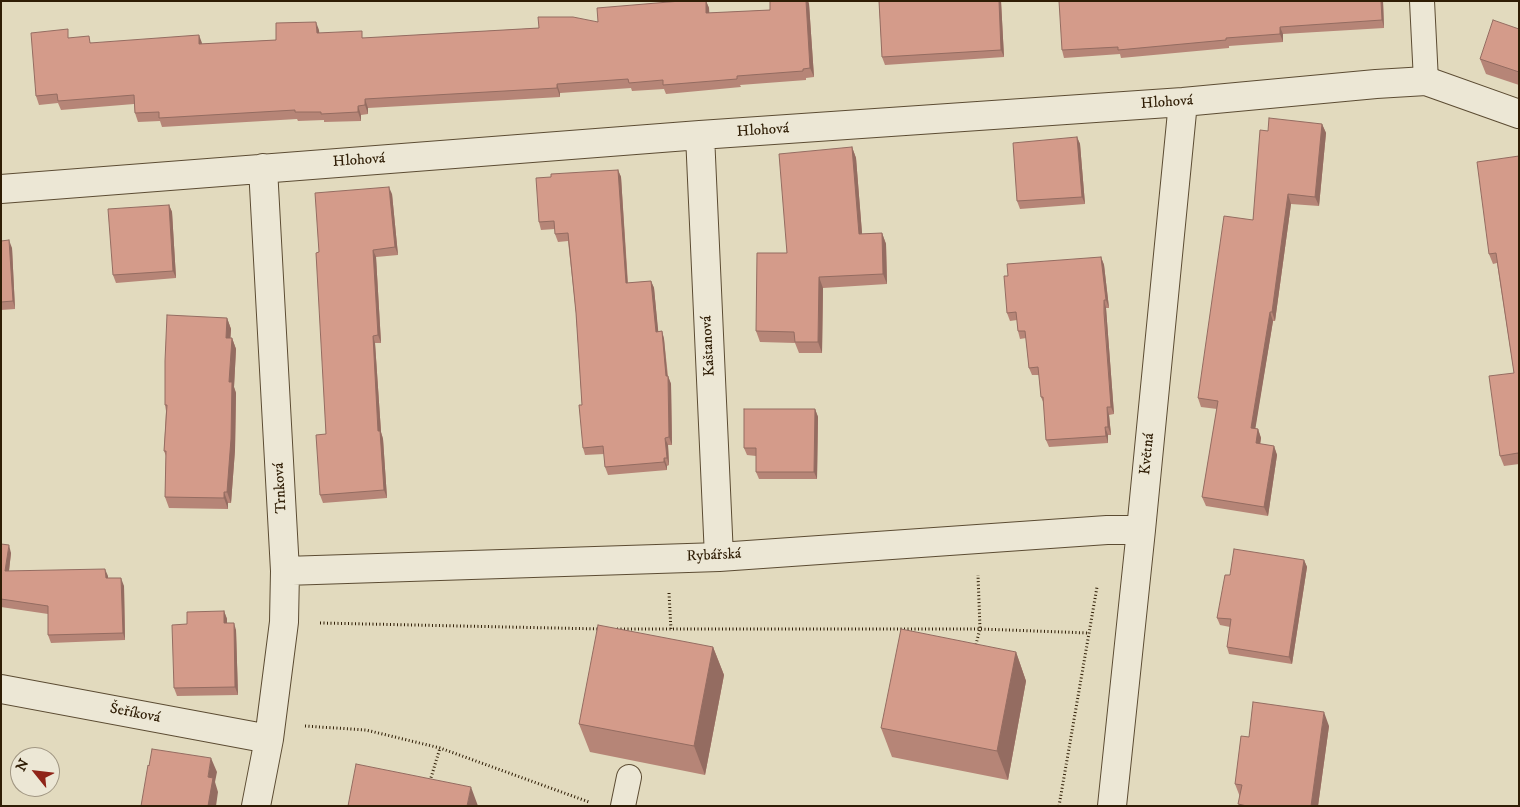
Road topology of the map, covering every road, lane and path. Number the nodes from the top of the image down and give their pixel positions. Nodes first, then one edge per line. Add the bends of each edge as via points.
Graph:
1 (1422, 1) edge
2 (1426, 82) junction
3 (1183, 102) junction
4 (1519, 114) edge
5 (700, 135) junction
6 (263, 168) junction
7 (1, 189) edge
8 (1141, 530) junction
9 (976, 539) junction
10 (719, 556) junction
11 (286, 571) junction
12 (284, 622) junction
13 (601, 629) edge
14 (611, 629) edge
15 (980, 629) junction
16 (974, 653) edge
17 (1, 689) edge
18 (270, 731) junction
19 (440, 748) junction
20 (629, 777) dead end
21 (430, 781) edge
22 (590, 802) dead end
23 (256, 806) edge
24 (623, 806) edge
25 (1059, 806) edge
26 (1112, 806) edge

1 - 2 lane
2 - 3 street, Hlohová
2 - 4 street, Hlohová
3 - 5 street, Hlohová
3 - 8 street, Květná
5 - 6 street, Hlohová
5 - 10 street, Kaštanová
6 - 7 street, Hlohová
6 - 11 street, Trnková
8 - 9 street, Rybářská
8 - 26 street, Květná
9 - 10 street, Rybářská
9 - 15 path
10 - 11 street, Rybářská
11 - 12 street, Trnková
12 - 13 path
12 - 18 street, Trnková
14 - 15 path
15 - 16 path
15 - 25 path via 1088,633
17 - 18 street, Šeříková
18 - 19 path via 366,730
18 - 23 street, Trnková
19 - 21 path
19 - 22 path
20 - 24 lane

